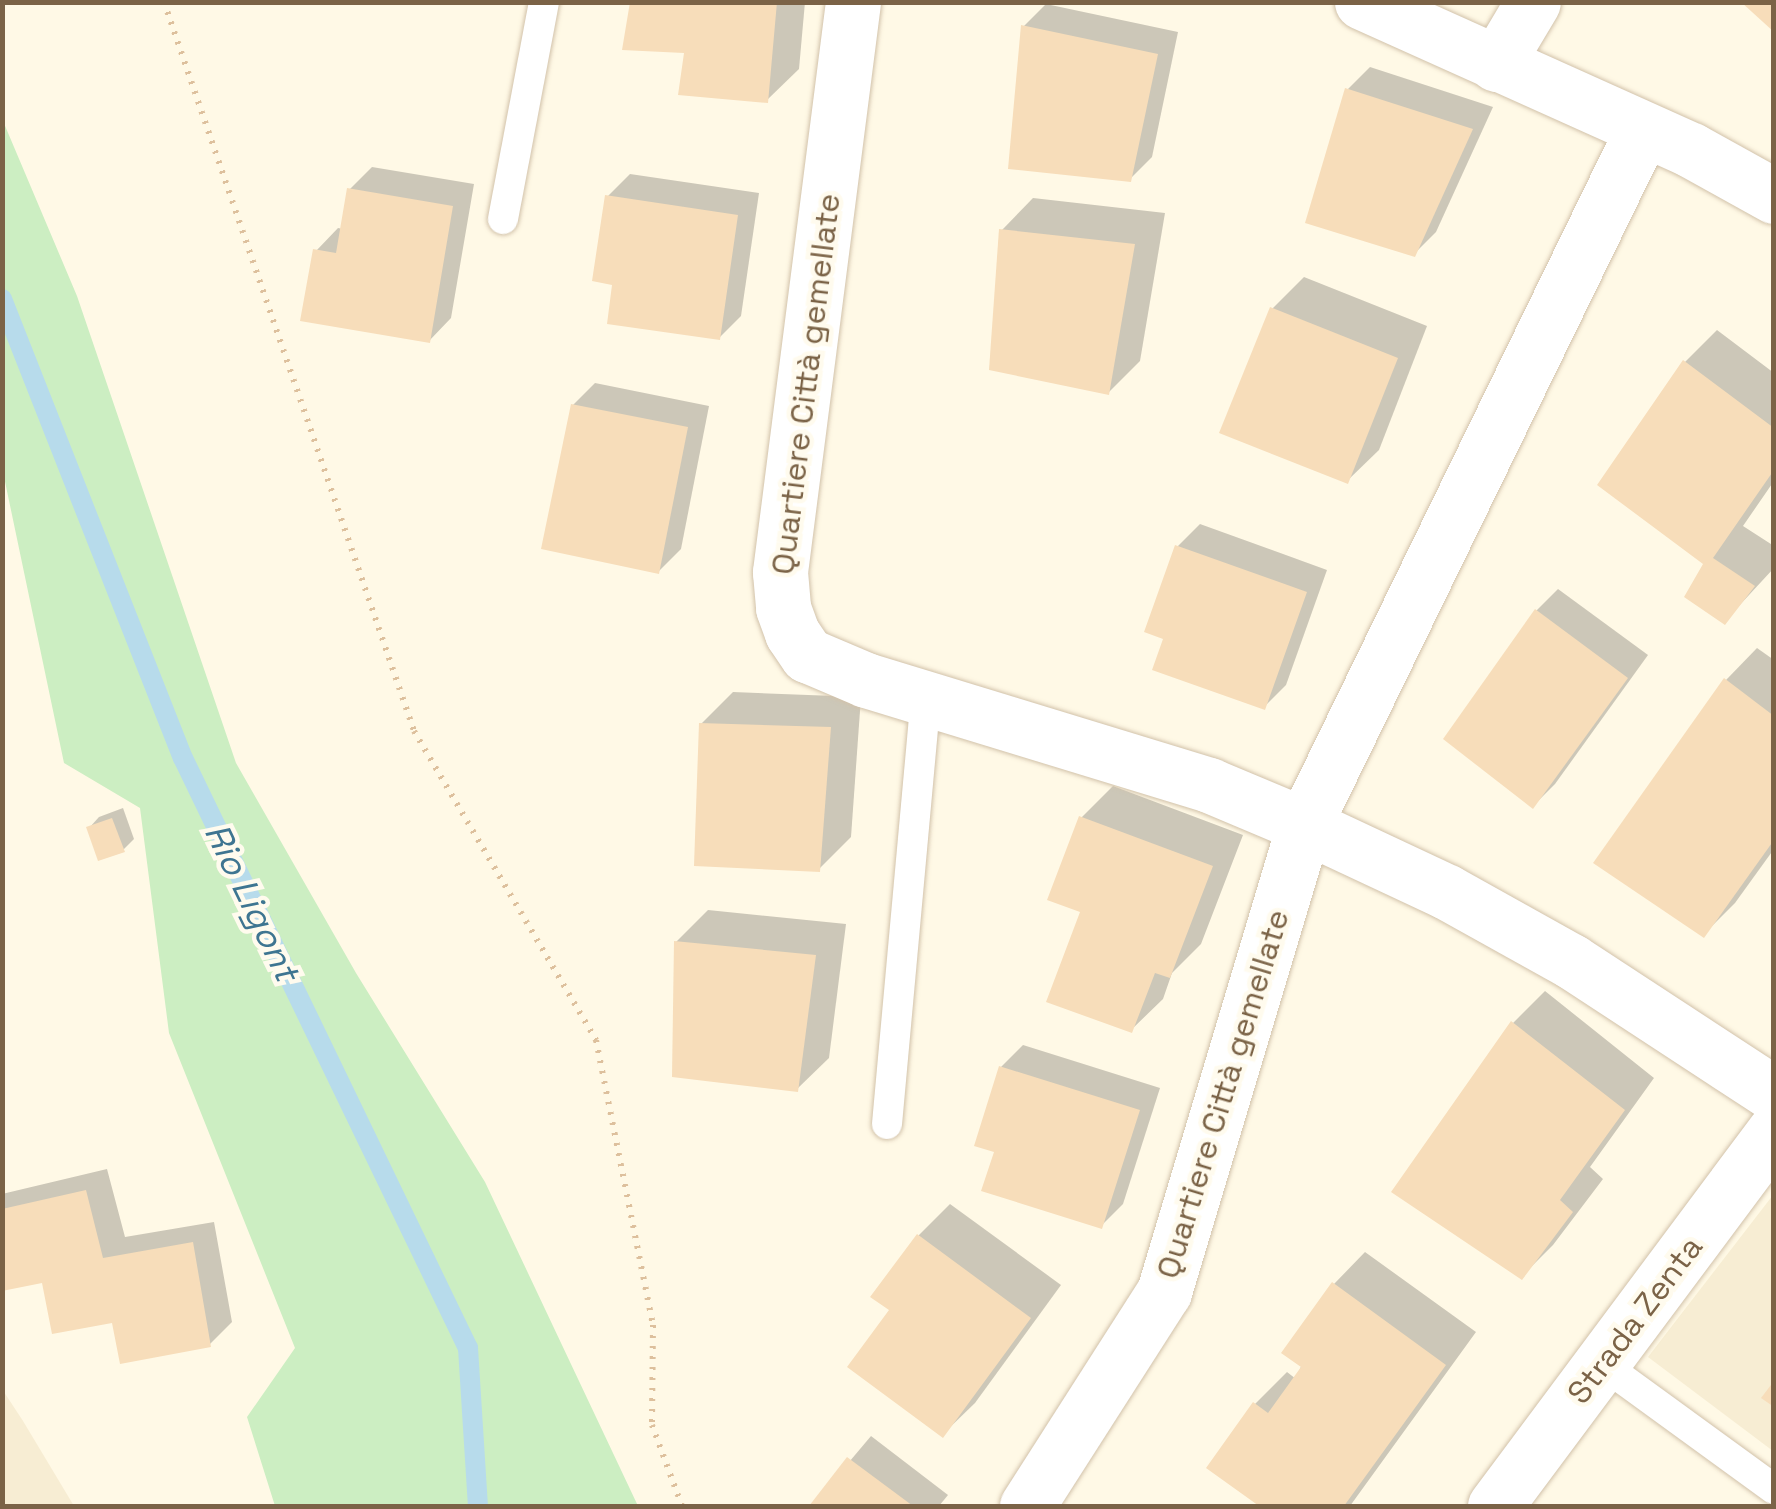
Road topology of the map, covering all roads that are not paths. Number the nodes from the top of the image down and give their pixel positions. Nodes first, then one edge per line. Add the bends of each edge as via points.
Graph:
1 (544, 2) edge
2 (854, 2) edge
3 (1362, 2) edge
4 (1533, 2) edge
5 (1496, 64) junction
6 (1643, 128) junction
7 (1774, 196) edge
8 (502, 219) dead end
9 (926, 699) junction
10 (1304, 825) junction
11 (1774, 1094) edge
12 (887, 1124) dead end
13 (1774, 1132) edge
14 (1602, 1364) junction
15 (1774, 1489) edge
16 (1027, 1506) edge
17 (1495, 1506) edge

1 - 8 lane
2 - 9 street, Quartiere Città gemellate via 780,572 783,608 807,655
3 - 5 street
4 - 5 street
5 - 6 street
6 - 7 street
6 - 10 street, Quartiere Città gemellate
9 - 10 street, Quartiere Città gemellate via 1209,785
9 - 12 lane
10 - 11 street, Quartiere Città gemellate via 1447,892 1571,961
10 - 16 street, Quartiere Città gemellate via 1164,1292
13 - 14 street, Strada Zenta
14 - 15 lane
14 - 17 street, Strada Zenta

